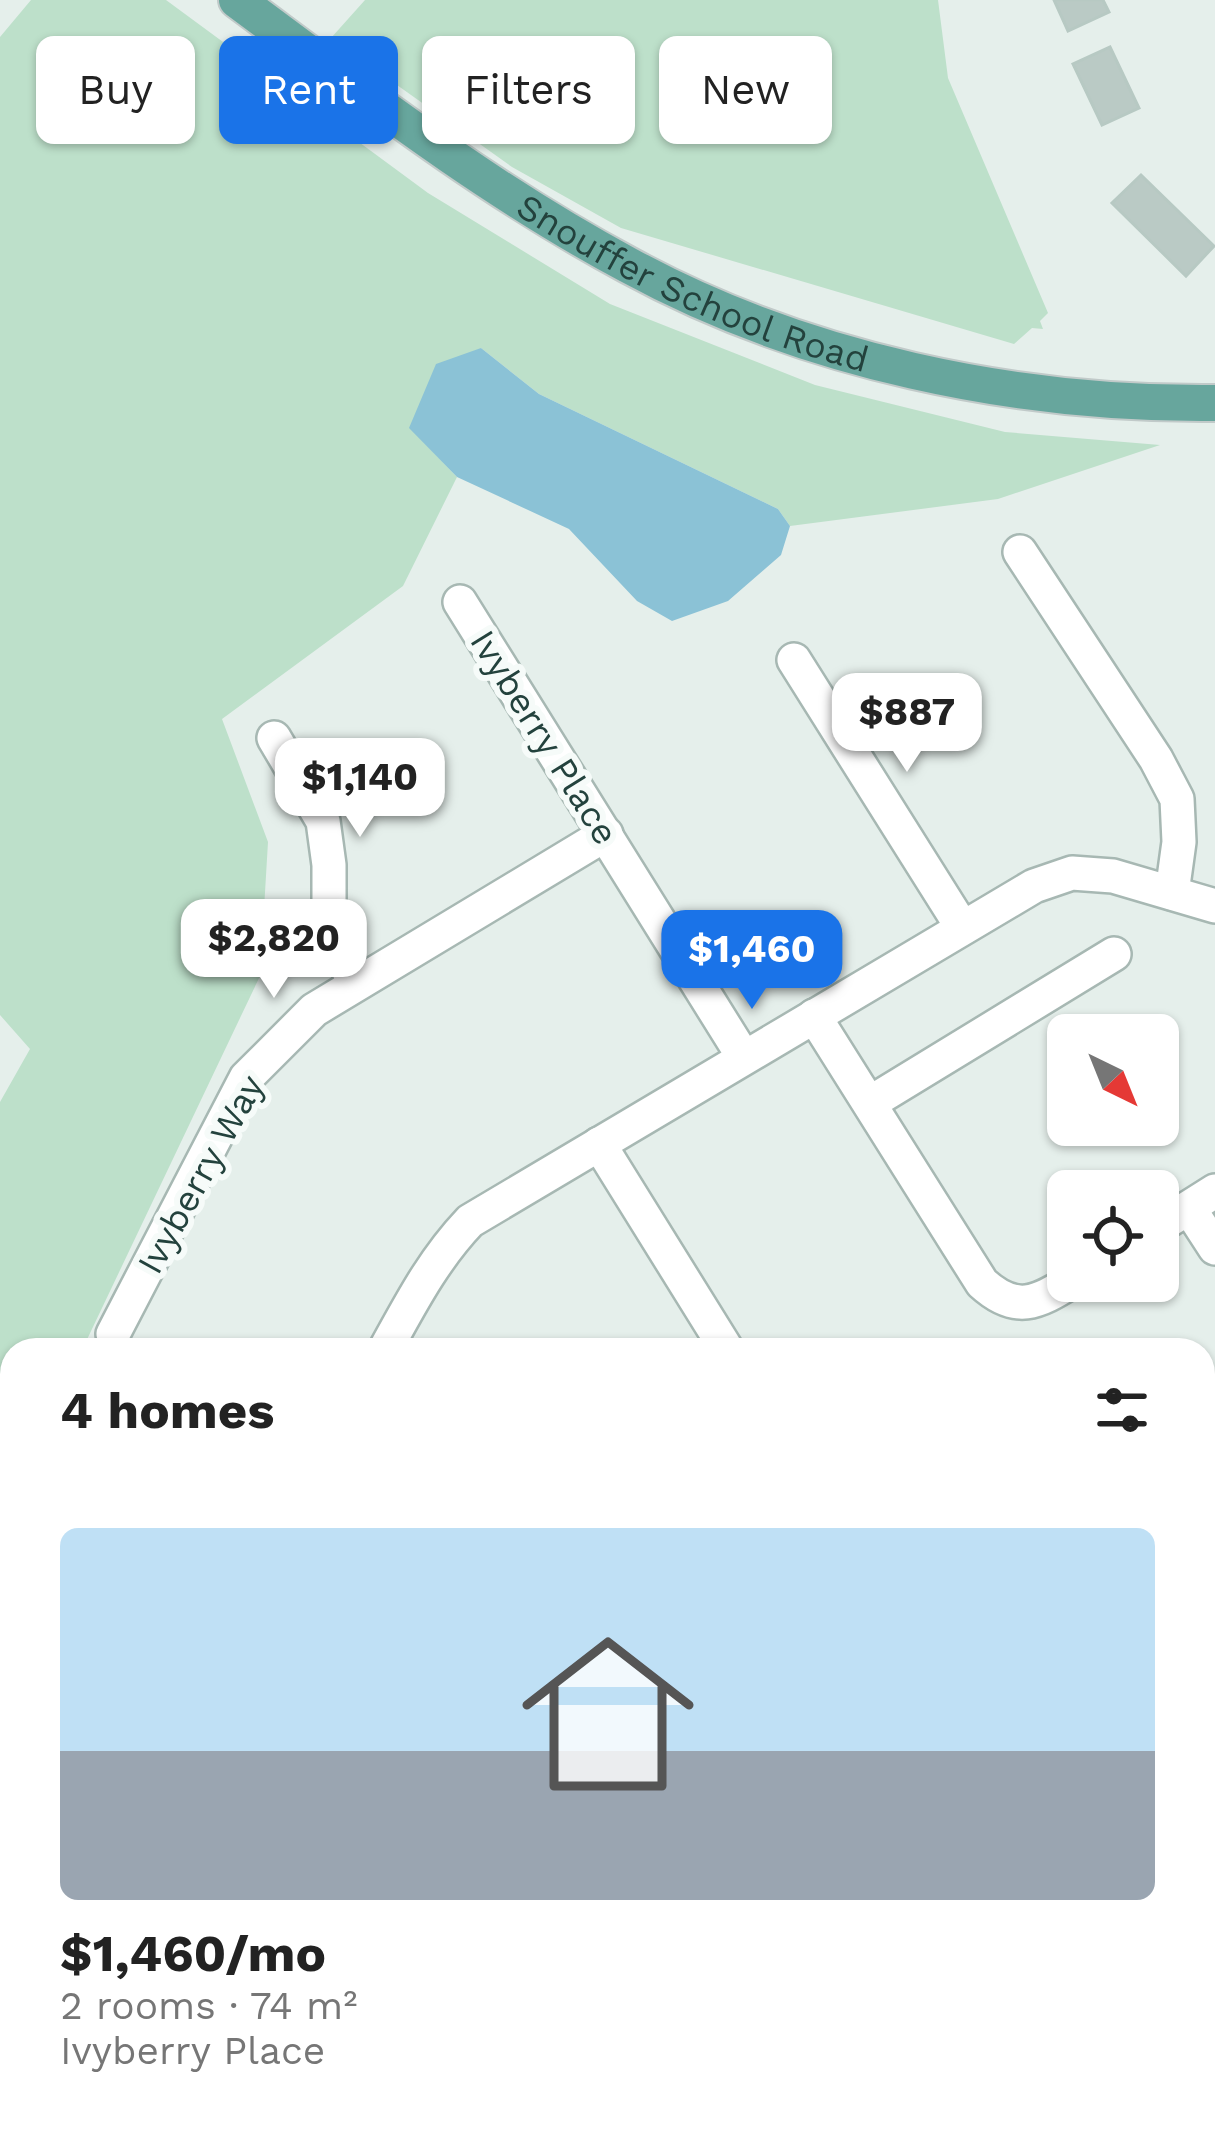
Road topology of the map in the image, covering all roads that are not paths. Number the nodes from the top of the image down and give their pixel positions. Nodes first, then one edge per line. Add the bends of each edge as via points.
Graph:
1 (237, 0) edge
2 (1215, 403) edge
3 (1020, 552) dead end
4 (460, 602) dead end
5 (794, 660) dead end
6 (274, 738) dead end
7 (606, 833) junction
8 (1172, 893) junction
9 (1215, 906) edge
10 (962, 927) junction
11 (1114, 954) dead end
12 (355, 984) junction
13 (814, 1016) junction
14 (742, 1056) junction
15 (870, 1102) junction
16 (599, 1144) junction
17 (1202, 1199) edge
18 (1215, 1248) edge
19 (1047, 1297) edge
20 (113, 1334) dead end
21 (392, 1338) edge
22 (720, 1338) edge

1 - 2 main road, Snouffer School Road via 495,188 687,294 832,348 990,386
3 - 8 street via 1177,799
4 - 7 street, Ivyberry Place
5 - 10 street
6 - 12 street via 322,821 329,928
7 - 12 street, Ivyberry Way
7 - 14 street, Ivyberry Place
8 - 9 street
8 - 10 street via 1072,873
10 - 13 street
11 - 15 street
12 - 20 street, Ivyberry Way via 314,1010 246,1078
13 - 14 street
13 - 15 street
14 - 16 street
15 - 19 street via 982,1283 1022,1304
16 - 21 street via 470,1221 434,1263
16 - 22 street
17 - 18 street

